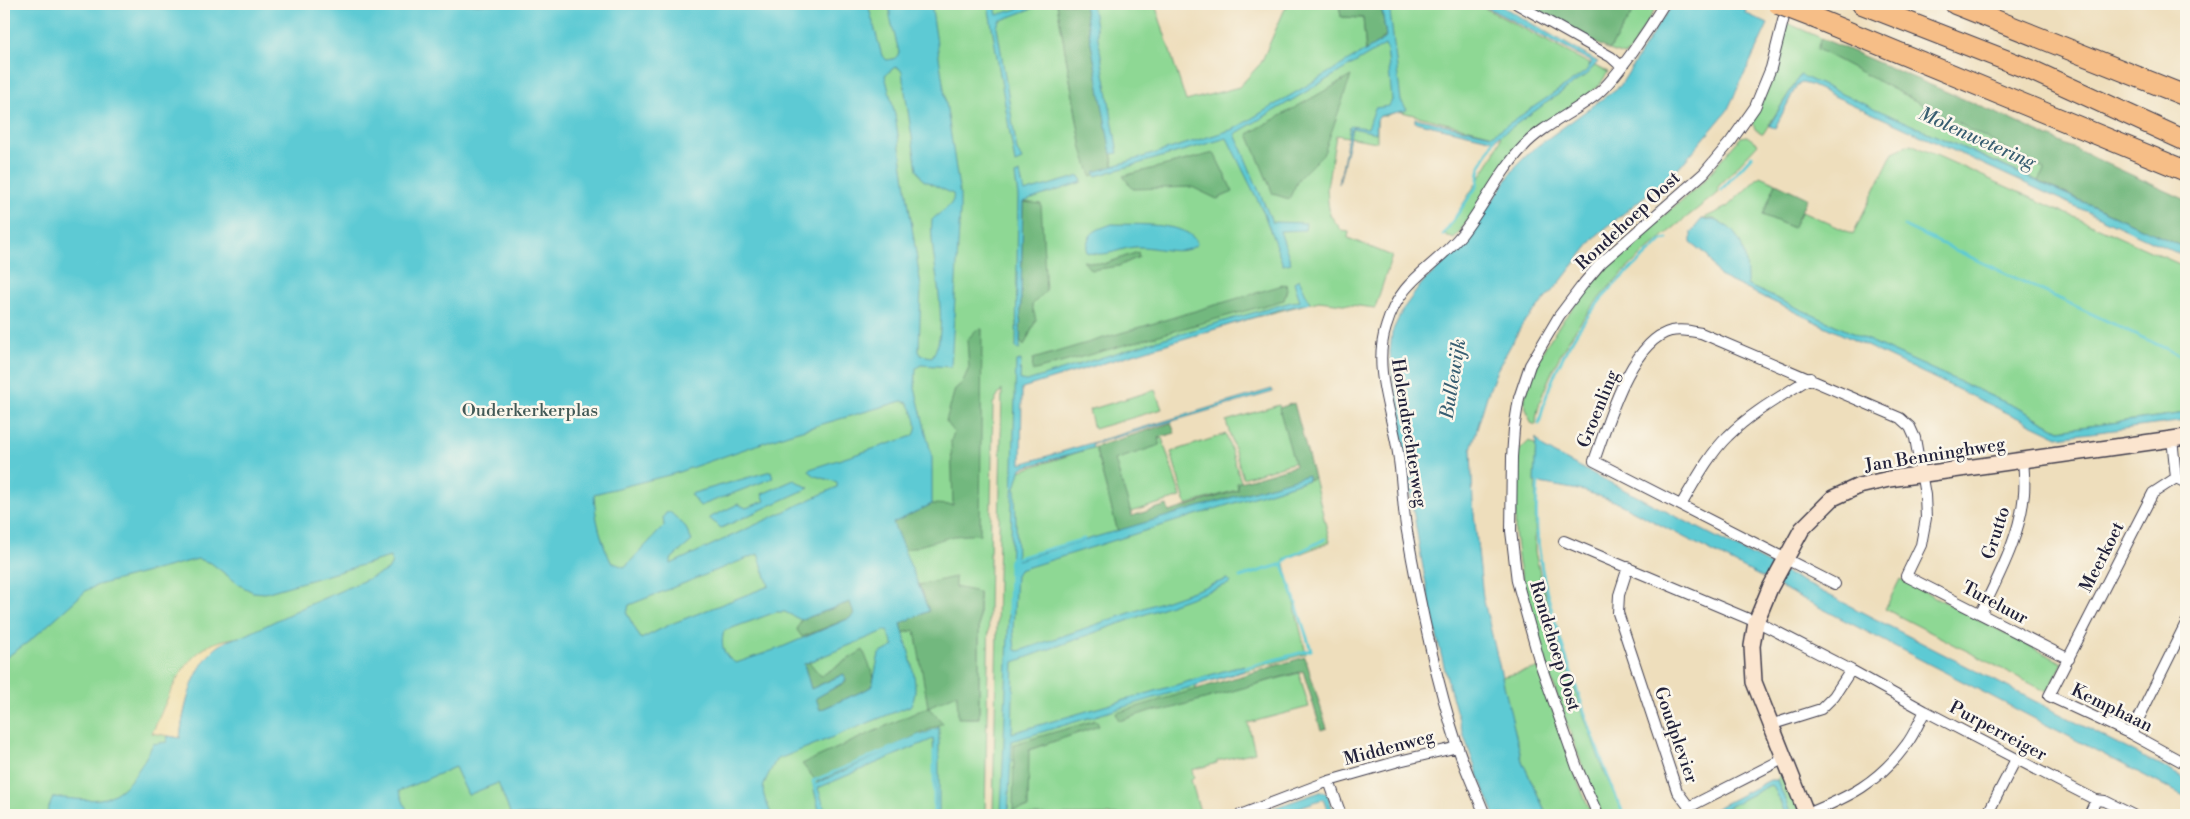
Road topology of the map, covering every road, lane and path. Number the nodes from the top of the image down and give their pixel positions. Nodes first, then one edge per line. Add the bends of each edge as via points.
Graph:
1 (1517, 4) edge
2 (1664, 4) edge
3 (1778, 4) edge
4 (1787, 4) edge
5 (1862, 4) edge
6 (1955, 4) edge
7 (1621, 66) junction
8 (2186, 96) edge
9 (2186, 141) edge
10 (2186, 171) edge
11 (1810, 378) junction
12 (2179, 437) edge
13 (2023, 460) junction
14 (1922, 474) junction
15 (2176, 478) junction
16 (2186, 483) edge
17 (1680, 505) junction
18 (1564, 541) dead end
19 (1784, 561) junction
20 (1628, 567) junction
21 (1906, 576) joint
22 (1835, 584) dead end
23 (1981, 613) junction
24 (1756, 622) junction
25 (2186, 623) edge
26 (2069, 659) junction
27 (1852, 670) junction
28 (2049, 696) joint
29 (1925, 711) junction
30 (1770, 724) junction
31 (2131, 734) junction
32 (1458, 747) junction
33 (1785, 758) junction
34 (2016, 759) junction
35 (2186, 764) edge
36 (1329, 781) junction
37 (2096, 800) junction
38 (1807, 814) edge
39 (1240, 815) edge
40 (1341, 815) edge
41 (1485, 815) edge
42 (1598, 815) edge
43 (1987, 815) edge
44 (2089, 815) edge
45 (2133, 815) edge

1 - 7 street via 1611,56
2 - 7 street, Holendrechterweg
3 - 10 highway, bridge
4 - 42 street, Rondehoep Oost via 1771,68 1755,108 1704,173 1595,270 1559,316 1530,365 1519,398 1511,484 1511,531 1517,581 1540,663 1578,770
5 - 9 highway via 2031,70
6 - 8 highway
7 - 32 street, Holendrechterweg via 1597,94 1525,144 1500,175 1461,235 1397,298 1381,342 1382,376 1398,448 1406,522 1421,606 1438,683
11 - 14 street, Groenling via 1900,418 1910,427 1915,438
11 - 17 street via 1759,410 1727,436
11 - 17 street, Groenling via 1683,330 1669,332 1651,343 1623,383 1594,461
12 - 13 street, Jan Benninghweg
12 - 15 street
13 - 14 street, Jan Benninghweg
13 - 23 street, Grutto via 2024,493 2018,528
14 - 19 street, Jan Benninghweg via 1859,486 1833,498 1802,528
14 - 21 street, Groenling via 1926,518 1921,545
15 - 16 street
15 - 26 street, Meerkoet via 2153,493
17 - 19 street, Groenling
18 - 20 street
19 - 22 street, Groenling
19 - 24 street, Jan Benninghweg
20 - 24 street
20 - 33 street, Goudplevier via 1619,596 1618,613 1676,791 1689,807
21 - 23 street, Tureluur
23 - 26 street, Tureluur
24 - 27 street
24 - 30 street, Jan Benninghweg via 1752,646 1754,682
25 - 31 street
26 - 28 street, Meerkoet
27 - 29 street, Purperreiger
27 - 30 street via 1834,696 1820,709
28 - 31 street, Kemphaan
29 - 34 street, Purperreiger
29 - 38 street via 1907,745 1871,782 1847,798
30 - 33 street, Jan Benninghweg
31 - 35 street, Kemphaan
32 - 36 street, Middenweg
32 - 41 street, Holendrechterweg
33 - 38 street, Jan Benninghweg
34 - 37 street, Purperreiger
34 - 43 street
36 - 39 street, Middenweg
36 - 40 street, Middenweg
37 - 44 street
37 - 45 street, Purperreiger

